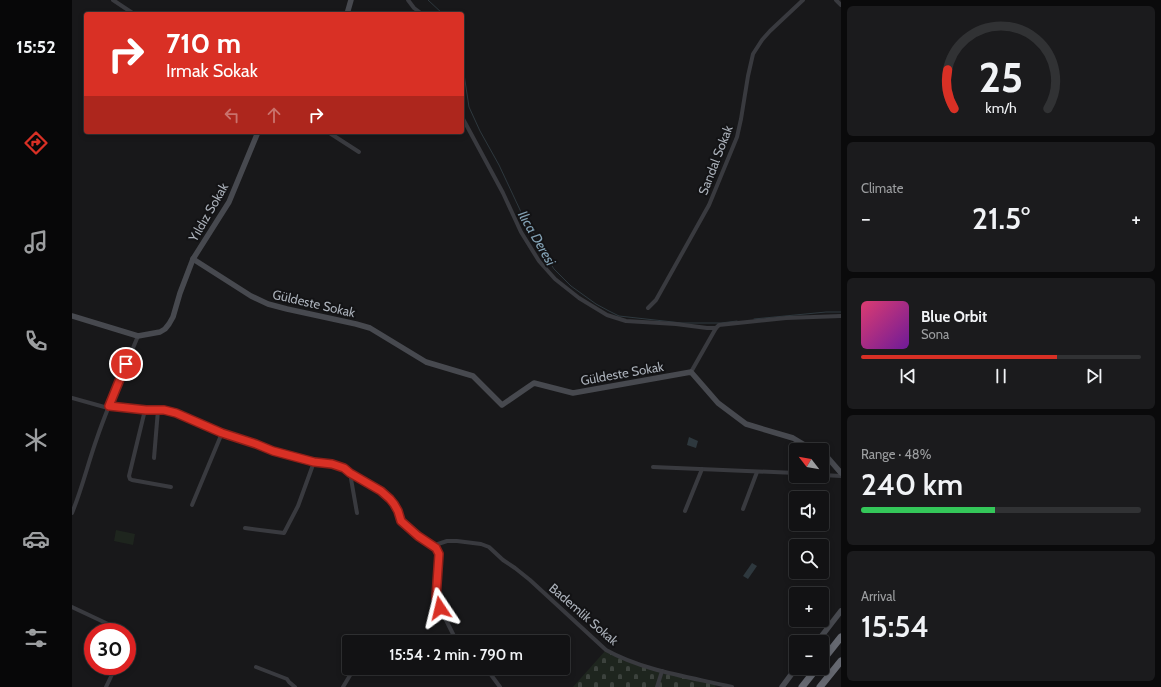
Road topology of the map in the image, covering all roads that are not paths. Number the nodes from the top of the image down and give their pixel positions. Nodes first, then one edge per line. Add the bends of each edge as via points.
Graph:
1 (114, 0) edge
2 (351, 0) edge
3 (408, 0) edge
4 (803, 0) edge
5 (836, 0) edge
6 (841, 5) edge
7 (131, 12) edge
8 (348, 12) edge
9 (419, 12) edge
10 (464, 121) edge
11 (257, 134) edge
12 (331, 134) edge
13 (359, 152) dead end
14 (193, 259) junction
15 (648, 308) dead end
16 (72, 316) edge
17 (841, 316) edge
18 (716, 328) junction
19 (138, 336) junction
20 (691, 372) junction
21 (72, 398) edge
22 (108, 407) junction
23 (146, 410) junction
24 (158, 410) junction
25 (222, 433) junction
26 (801, 443) edge
27 (154, 458) dead end
28 (829, 459) edge
29 (314, 462) junction
30 (653, 467) dead end
31 (702, 469) junction
32 (757, 472) junction
33 (350, 473) junction
34 (789, 473) edge
35 (841, 473) edge
36 (829, 475) edge
37 (841, 476) edge
38 (171, 487) dead end
39 (74, 502) edge
40 (192, 505) dead end
41 (743, 509) dead end
42 (685, 511) dead end
43 (356, 513) dead end
44 (72, 514) edge
45 (245, 528) dead end
46 (436, 548) junction
47 (72, 608) edge
48 (841, 611) edge
49 (106, 623) edge
50 (454, 635) edge
51 (822, 635) edge
52 (841, 637) edge
53 (829, 652) edge
54 (841, 661) edge
55 (256, 667) dead end
56 (662, 671) junction
57 (112, 675) edge
58 (350, 675) edge
59 (491, 675) edge
60 (791, 675) edge
61 (811, 675) edge
62 (106, 687) edge
63 (295, 687) edge
64 (343, 687) edge
65 (500, 687) edge
66 (657, 687) edge
67 (732, 687) edge
68 (782, 687) edge
69 (802, 687) edge
70 (820, 687) edge

1 - 7 street
2 - 8 street
3 - 9 street
4 - 15 street, Sandal Sokak via 770,31 753,54 736,137 709,205 656,300
5 - 6 street
10 - 18 street via 521,232 539,261 555,279 607,315 626,321
11 - 14 street, Yıldız Sokak via 229,202
12 - 13 street
14 - 19 street, Yıldız Sokak via 170,324 160,332
14 - 20 street, Güldeste Sokak via 250,296 268,304 370,328 426,362 474,376 502,406 534,383 573,393
16 - 19 street
17 - 18 street via 786,318 719,325
18 - 20 street
19 - 22 street
20 - 26 street via 718,403 746,424 793,438
21 - 22 street
22 - 23 street
22 - 39 street
23 - 24 street
23 - 38 street via 129,476 132,480
24 - 25 street via 176,413
24 - 27 street
25 - 29 street
25 - 40 street
28 - 35 street
29 - 33 street via 332,464
29 - 45 street via 298,506 284,533
30 - 31 street
31 - 32 street
31 - 42 street
32 - 34 street
32 - 41 street
33 - 43 street
33 - 46 street via 381,491 394,504 401,521
36 - 37 street
39 - 44 street
46 - 50 street via 439,554 436,598
46 - 56 street, Bademlik Sokak via 438,544 447,541 490,547 606,650
47 - 49 street
48 - 51 street
52 - 53 highway
54 - 70 highway
55 - 63 street via 287,679
56 - 66 street
56 - 67 street, Bademlik Sokak
57 - 62 street
58 - 64 street
59 - 65 street
60 - 68 street
61 - 69 highway

